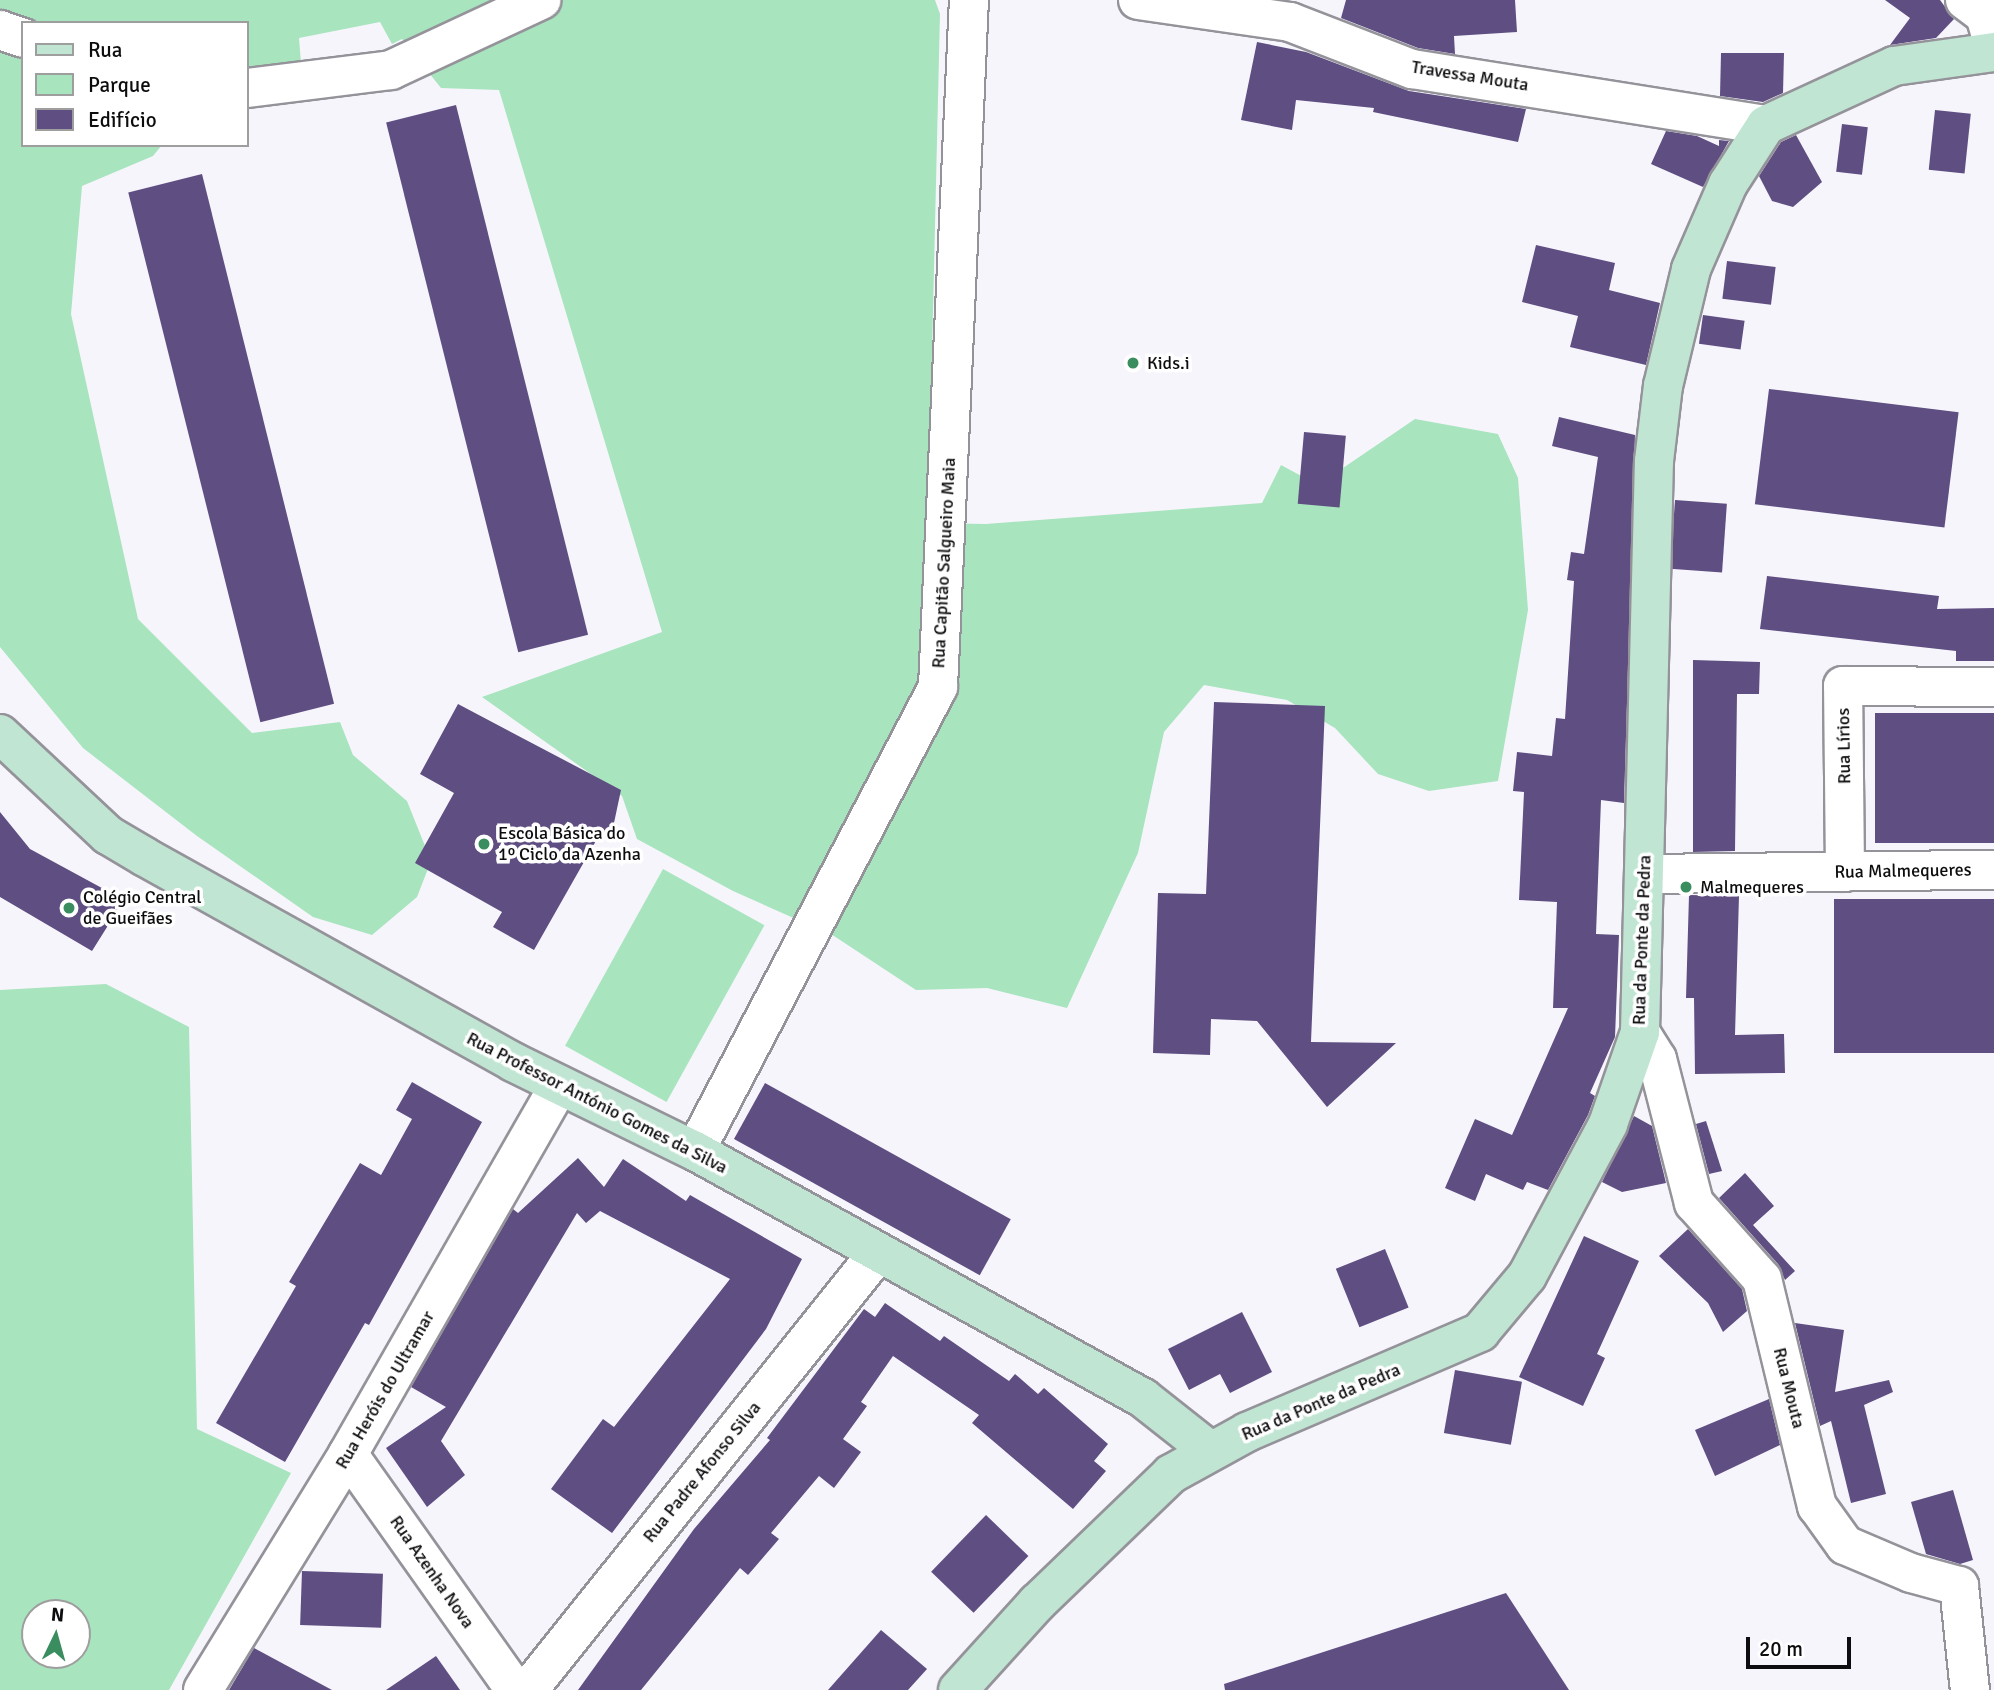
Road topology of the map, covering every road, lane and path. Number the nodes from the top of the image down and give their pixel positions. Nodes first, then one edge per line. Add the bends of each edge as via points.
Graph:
1 (541, 0) edge
2 (969, 0) edge
3 (1138, 0) edge
4 (1965, 0) edge
5 (0, 30) edge
6 (21, 37) edge
7 (1994, 46) edge
8 (1994, 52) edge
9 (248, 88) edge
10 (1766, 125) junction
11 (1994, 687) edge
12 (0, 734) edge
13 (1994, 870) edge
14 (1845, 872) junction
15 (1645, 874) junction
16 (1640, 1032) junction
17 (559, 1085) junction
18 (695, 1151) junction
19 (877, 1254) junction
20 (1210, 1451) junction
21 (348, 1454) junction
22 (203, 1690) edge
23 (515, 1690) edge
24 (528, 1690) edge
25 (958, 1690) edge
26 (1970, 1690) edge

1 - 9 street via 391,70
2 - 18 street, Rua Capitão Salgueiro Maia via 938,687
3 - 10 street, Travessa Mouta via 1290,22 1412,69
4 - 7 street via 1985,15
5 - 6 street
8 - 10 street via 1894,66
10 - 15 street, Rua da Ponte da Pedra via 1728,184 1690,269 1663,386 1654,461
11 - 14 street, Rua Lírios via 1843,687
12 - 17 street, Rua Professor António Gomes da Silva via 108,835
13 - 14 street, Rua Malmequeres
14 - 15 street, Rua Malmequeres
15 - 16 street, Rua da Ponte da Pedra
16 - 20 street, Rua da Ponte da Pedra via 1608,1124 1527,1276 1480,1332
16 - 26 street, Rua Mouta via 1657,1059 1694,1203 1762,1279 1817,1506 1845,1545 1911,1573 1959,1586
17 - 18 street, Rua Professor António Gomes da Silva
17 - 21 street, Rua Heróis do Ultramar
18 - 19 street, Rua Professor António Gomes da Silva
19 - 20 street, Rua Professor António Gomes da Silva via 1143,1398
19 - 24 street, Rua Padre Afonso Silva
20 - 25 street, Rua da Ponte da Pedra via 1171,1474 1121,1520
21 - 22 street, Rua Heróis do Ultramar
21 - 23 street, Rua Azenha Nova

